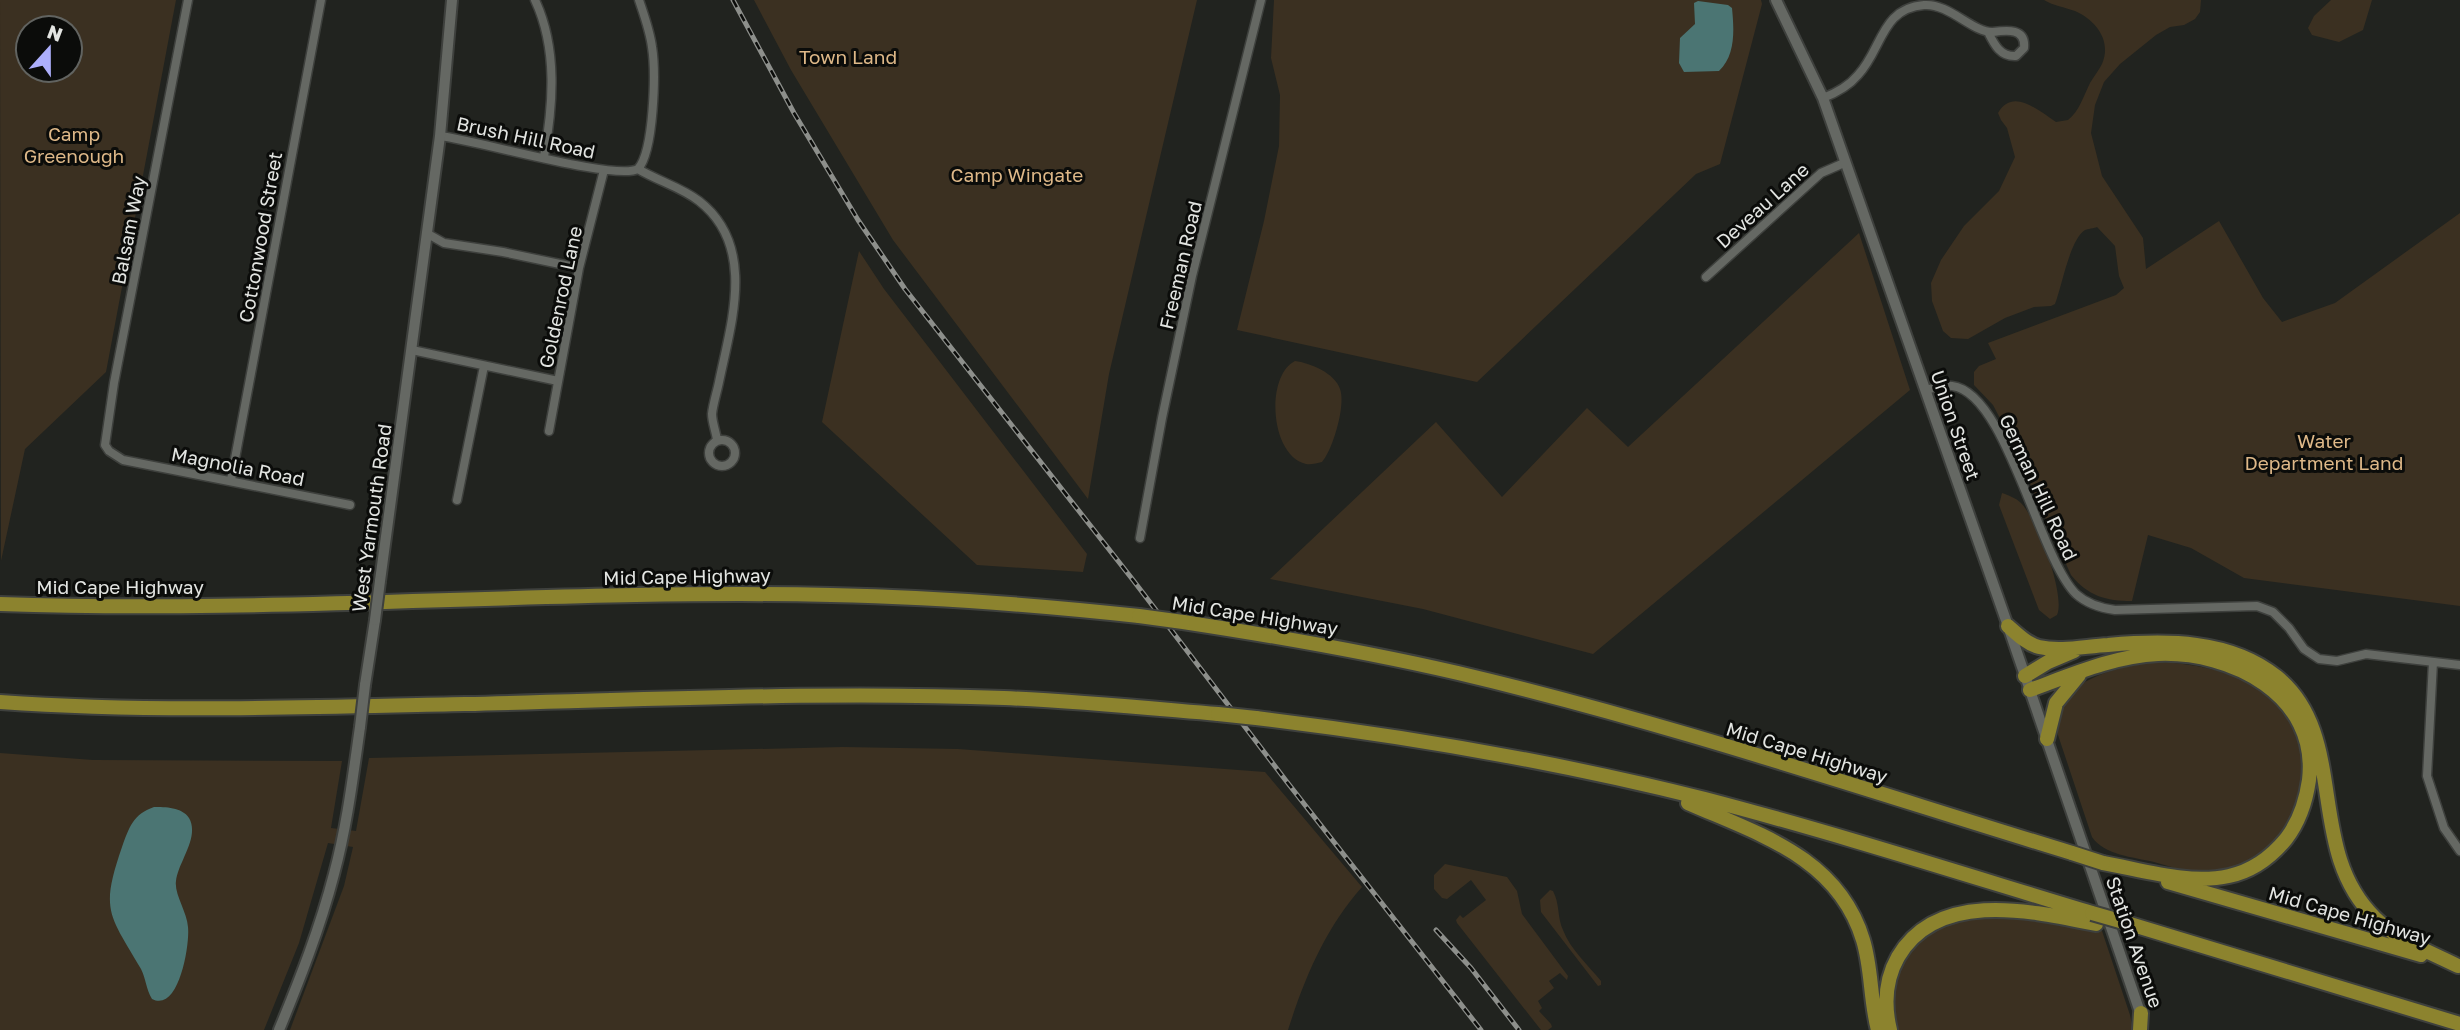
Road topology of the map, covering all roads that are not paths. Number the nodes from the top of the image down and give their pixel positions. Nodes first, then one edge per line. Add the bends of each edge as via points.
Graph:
1 (188, 0) edge
2 (321, 0) edge
3 (452, 0) edge
4 (535, 0) edge
5 (639, 0) edge
6 (1261, 0) edge
7 (1776, 0) edge
8 (1988, 32) junction
9 (1823, 98) junction
10 (440, 136) junction
11 (544, 157) junction
12 (1844, 163) junction
13 (638, 169) junction
14 (604, 170) junction
15 (428, 234) junction
16 (579, 268) junction
17 (1706, 278) dead end
18 (412, 350) junction
19 (484, 366) junction
20 (558, 381) junction
21 (1926, 390) junction
22 (549, 431) dead end
23 (718, 440) dead end
24 (120, 458) joint
25 (231, 480) junction
26 (457, 500) dead end
27 (350, 505) dead end
28 (1140, 538) dead end
29 (0, 604) edge
30 (2008, 626) junction
31 (2081, 648) junction
32 (2433, 662) junction
33 (2460, 665) edge
34 (2082, 672) junction
35 (2025, 676) junction
36 (2030, 690) junction
37 (0, 702) edge
38 (2047, 739) junction
39 (1652, 787) junction
40 (2460, 851) edge
41 (2096, 864) junction
42 (2094, 919) junction
43 (2459, 966) edge
44 (2141, 1013) junction
45 (2460, 1024) edge
46 (278, 1030) edge
47 (1878, 1030) edge
48 (1891, 1030) edge
49 (2140, 1030) edge
50 (2147, 1030) edge

1 - 24 street, Balsam Way via 105,440 109,452
2 - 25 street, Cottonwood Street
3 - 10 main road, West Yarmouth Road
4 - 11 street via 547,37 552,76
5 - 13 street via 652,46 653,98 648,152
6 - 28 street, Freeman Road via 1192,276
7 - 9 main road, Union Street
8 - 8 street via 2019,33 2024,48 2016,56 2003,54
8 - 9 street via 1937,6 1904,9 1888,22 1859,75 1841,91
9 - 12 main road, Union Street
10 - 11 street, Brush Hill Road
10 - 15 main road, West Yarmouth Road
11 - 14 street, Brush Hill Road
12 - 17 street, Deveau Lane via 1821,173
12 - 21 main road, Union Street
13 - 14 street, Brush Hill Road
13 - 23 street via 701,203 719,224 734,260 736,299 712,415
14 - 16 street, Goldenrod Lane
15 - 16 street via 444,243
15 - 18 main road, West Yarmouth Road
16 - 20 street, Goldenrod Lane
18 - 19 street
18 - 46 main road, West Yarmouth Road, bridge via 345,828 311,949
19 - 20 street
19 - 26 street
20 - 22 street, Goldenrod Lane
21 - 30 main road, Union Street
21 - 32 street, German Hill Road via 1955,386 1986,411 2062,574 2086,601 2115,610 2266,608 2310,655 2330,662 2366,654
24 - 25 street, Magnolia Road
25 - 27 street, Magnolia Road
29 - 41 highway, Mid Cape Highway, bridge via 136,607 817,594 987,602 1139,616 1353,651 1546,695 1881,794
30 - 31 highway via 2039,647
30 - 35 main road, Union Street
31 - 35 highway
31 - 43 highway via 2197,645 2235,655 2278,678 2299,702 2314,731 2337,854 2355,894 2389,930
32 - 33 street
32 - 40 street via 2427,776 2444,828
34 - 36 highway
34 - 38 highway via 2056,703
34 - 41 highway via 2157,654 2197,657 2234,667 2261,681 2290,708 2302,730 2309,763 2306,799 2297,821 2274,852 2253,867 2231,876 2206,878
35 - 36 main road, Union Street
36 - 38 main road, Union Street
37 - 39 highway, bridge via 233,710 900,696 1004,698 1256,718 1457,747
38 - 41 main road, Union Street
39 - 42 highway via 1805,827
39 - 47 highway via 1780,843 1835,888 1863,939
41 - 43 highway, Mid Cape Highway
41 - 44 main road, Station Avenue
42 - 45 highway, bridge via 2192,943
42 - 48 highway via 1998,910 1968,912 1933,924 1913,939 1895,964 1886,995
44 - 49 highway
44 - 50 main road, Station Avenue

